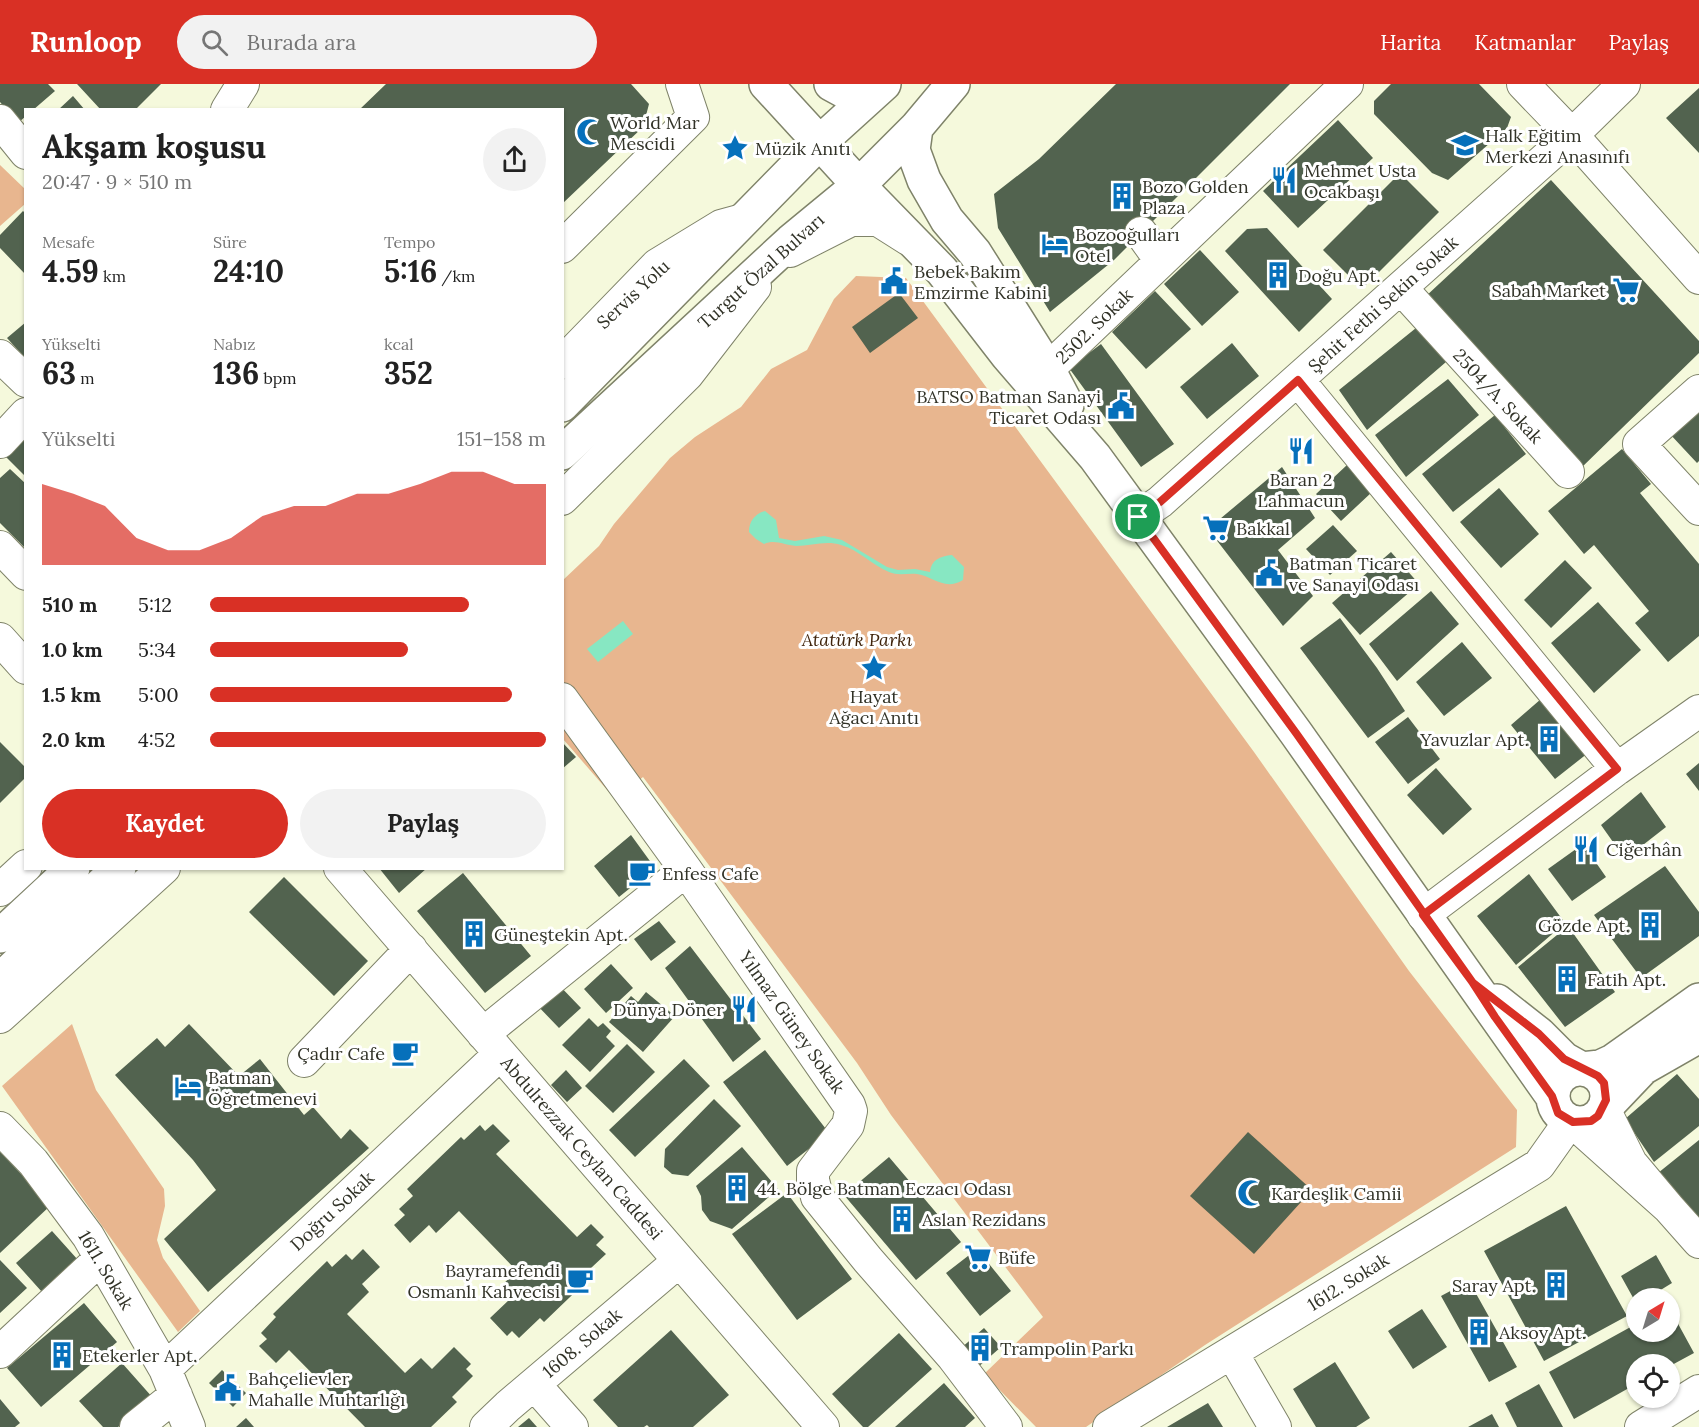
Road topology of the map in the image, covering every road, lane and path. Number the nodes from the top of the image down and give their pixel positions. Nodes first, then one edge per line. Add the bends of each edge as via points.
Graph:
1 (243, 84) edge
2 (682, 84) edge
3 (831, 84) edge
4 (954, 84) edge
5 (1347, 84) edge
6 (1523, 84) edge
7 (1624, 84) edge
8 (770, 88) edge
9 (874, 93) edge
10 (227, 108) edge
11 (0, 121) edge
12 (916, 128) junction
13 (1572, 135) junction
14 (820, 142) junction
15 (24, 151) edge
16 (781, 183) junction
17 (859, 185) junction
18 (744, 220) junction
19 (1141, 233) dead end
20 (913, 242) junction
21 (564, 245) edge
22 (1161, 261) junction
23 (766, 263) junction
24 (1699, 278) edge
25 (1401, 288) junction
26 (0, 356) edge
27 (564, 361) edge
28 (1048, 369) junction
29 (24, 379) edge
30 (1298, 380) junction
31 (1699, 391) edge
32 (564, 403) edge
33 (24, 416) edge
34 (0, 442) edge
35 (564, 451) edge
36 (1095, 457) junction
37 (1568, 472) dead end
38 (564, 496) edge
39 (1699, 509) edge
40 (1138, 517) junction
41 (0, 546) edge
42 (24, 572) edge
43 (0, 639) edge
44 (24, 666) edge
45 (564, 702) edge
46 (1699, 711) edge
47 (1617, 769) junction
48 (24, 868) edge
49 (71, 870) edge
50 (117, 870) edge
51 (162, 870) edge
52 (342, 870) edge
53 (686, 870) junction
54 (0, 890) edge
55 (1423, 915) junction
56 (0, 936) edge
57 (411, 949) junction
58 (0, 980) edge
59 (1473, 983) junction
60 (1699, 1000) edge
61 (0, 1017) edge
62 (1699, 1036) edge
63 (491, 1044) junction
64 (304, 1061) dead end
65 (1582, 1069) junction
66 (1552, 1096) junction
67 (1604, 1109) junction
68 (1573, 1122) junction
69 (0, 1128) edge
70 (1668, 1207) junction
71 (1699, 1242) edge
72 (100, 1258) junction
73 (679, 1261) junction
74 (0, 1352) edge
75 (1232, 1353) junction
76 (170, 1382) junction
77 (534, 1384) junction
78 (1699, 1391) edge
79 (136, 1427) edge
80 (189, 1427) edge
81 (486, 1427) edge
82 (572, 1427) edge
83 (823, 1427) edge
84 (1006, 1427) edge
85 (1109, 1427) edge
86 (1275, 1427) edge
87 (1641, 1427) edge

1 - 10 street
2 - 21 street via 693,117
3 - 9 main road
4 - 12 main road, Turgut Özal Bulvarı
5 - 22 street, 2502. Sokak
6 - 13 street
7 - 13 street, Şehit Fethi Sekin Sokak
8 - 14 main road
8 - 16 main road via 788,139
9 - 14 main road
11 - 15 street
12 - 17 main road, Turgut Özal Bulvarı
12 - 28 main road via 913,150 924,180
13 - 24 street
13 - 25 street, Şehit Fethi Sekin Sokak
14 - 16 main road
14 - 17 main road
16 - 18 main road
17 - 20 main road
17 - 23 main road, Turgut Özal Bulvarı
18 - 27 street, Servis Yolu via 721,226 657,266
18 - 32 main road
19 - 22 street
20 - 23 street via 878,220 851,220
20 - 36 main road via 942,271 1006,355
22 - 28 street, 2502. Sokak
23 - 35 main road, Turgut Özal Bulvarı
23 - 38 street via 757,285 687,375
25 - 30 street, Şehit Fethi Sekin Sokak
25 - 37 street, 2504/A. Sokak
26 - 29 street
28 - 36 main road
30 - 40 street, Şehit Fethi Sekin Sokak
30 - 47 street
31 - 39 street via 1639,444
33 - 34 street
36 - 40 main road
40 - 55 main road
41 - 42 street
43 - 44 street
45 - 53 street, Yılmaz Güney Sokak
46 - 47 street
47 - 55 street
48 - 54 street
49 - 56 main road
50 - 58 main road
51 - 61 street
52 - 57 street, Abdulrezzak Ceylan Caddesi
53 - 63 street, Doğru Sokak
53 - 84 street, Yılmaz Güney Sokak via 849,1105 848,1125 813,1171 817,1197 953,1357
55 - 59 main road
57 - 63 street, Abdulrezzak Ceylan Caddesi
57 - 64 street
59 - 65 main road via 1539,1034 1564,1059
59 - 66 main road
60 - 65 main road via 1613,1061
62 - 67 main road via 1643,1068
63 - 73 street, Abdulrezzak Ceylan Caddesi
63 - 76 street, Doğru Sokak
65 - 66 main road via 1565,1073
65 - 67 main road via 1604,1083
66 - 68 main road via 1558,1113
67 - 68 main road via 1591,1121
67 - 70 street via 1631,1164
68 - 70 street
68 - 75 street, 1612. Sokak via 1539,1165
69 - 72 street, 1611. Sokak via 33,1162
70 - 71 street
72 - 74 street
72 - 76 street, 1611. Sokak
73 - 77 street, 1608. Sokak
73 - 83 street, Abdulrezzak Ceylan Caddesi
75 - 85 street, 1612. Sokak
75 - 86 street
76 - 79 street, Doğru Sokak
76 - 80 street, 1611. Sokak
77 - 81 street, 1608. Sokak
77 - 82 street
78 - 87 street

